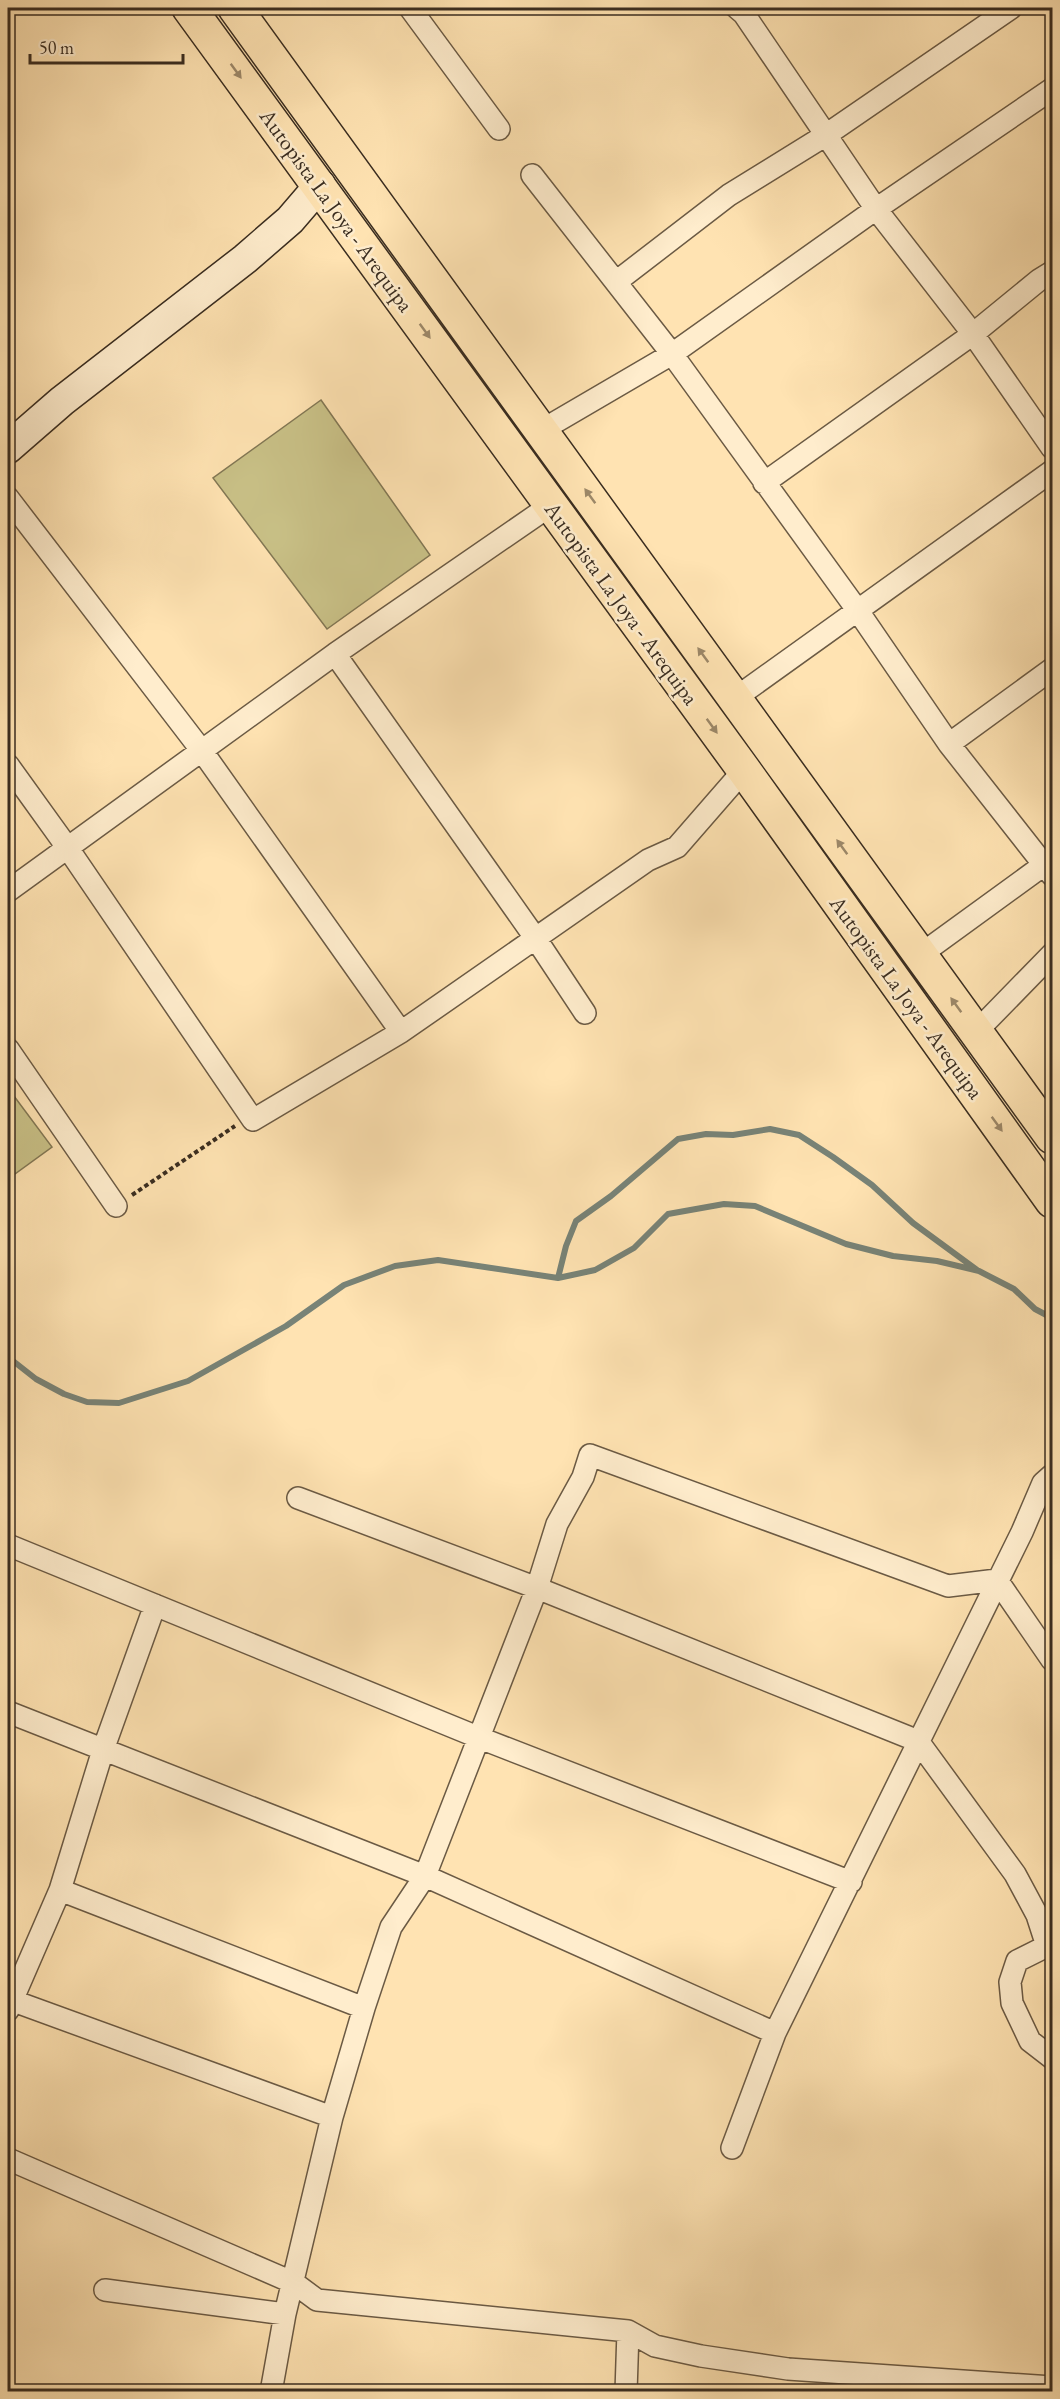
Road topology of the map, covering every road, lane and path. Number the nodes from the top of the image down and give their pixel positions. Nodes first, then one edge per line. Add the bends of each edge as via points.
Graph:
1 (189, 8) edge
2 (235, 8) edge
3 (410, 8) edge
4 (1011, 8) edge
5 (745, 10) edge
6 (1053, 89) edge
7 (498, 129) dead end
8 (826, 135) junction
9 (532, 175) dead end
10 (320, 185) junction
11 (876, 209) junction
12 (1053, 272) edge
13 (616, 282) junction
14 (973, 334) junction
15 (672, 354) junction
16 (543, 430) junction
17 (8, 448) edge
18 (1053, 448) edge
19 (1053, 471) edge
20 (764, 483) junction
21 (8, 498) edge
22 (551, 505) junction
23 (858, 611) junction
24 (335, 654) junction
25 (1053, 669) edge
26 (734, 699) junction
27 (949, 744) junction
28 (202, 752) junction
29 (8, 765) edge
30 (744, 770) junction
31 (67, 847) junction
32 (1050, 866) edge
33 (8, 891) edge
34 (536, 939) junction
35 (1053, 954) edge
36 (920, 955) junction
37 (585, 1013) dead end
38 (400, 1032) junction
39 (976, 1032) junction
40 (8, 1049) edge
41 (253, 1120) junction
42 (1053, 1137) edge
43 (1053, 1201) edge
44 (116, 1206) joint
45 (1053, 1475) edge
46 (298, 1498) dead end
47 (8, 1545) edge
48 (997, 1580) junction
49 (537, 1588) junction
50 (155, 1605) junction
51 (1053, 1660) edge
52 (8, 1712) edge
53 (480, 1738) junction
54 (918, 1741) junction
55 (103, 1750) junction
56 (425, 1876) junction
57 (851, 1882) junction
58 (60, 1890) junction
59 (1050, 1944) edge
60 (9, 2003) edge
61 (364, 2008) junction
62 (776, 2033) junction
63 (1053, 2058) edge
64 (332, 2117) junction
65 (732, 2148) dead end
66 (8, 2159) edge
67 (294, 2283) junction
68 (105, 2290) dead end
69 (285, 2314) junction
70 (628, 2331) junction
71 (1053, 2387) edge
72 (271, 2391) edge
73 (626, 2391) edge

1 -> 10 main road, Autopista La Joya - Arequipa
2 - 16 main road, Autopista La Joya - Arequipa
3 - 7 street
4 - 8 street
5 - 8 street
6 - 11 street
8 - 11 street
8 - 13 street via 729,195
9 - 13 street
10 - 17 street via 290,220 245,259 62,401
10 -> 22 main road, Autopista La Joya - Arequipa
11 - 14 street
11 - 15 street
12 - 14 street
13 - 15 street
14 - 18 street
14 - 20 street
15 - 16 street
15 - 20 street
26 -> 16 main road, Autopista La Joya - Arequipa
19 - 23 street
20 - 23 street
21 - 28 street
22 - 24 street
22 -> 30 main road, Autopista La Joya - Arequipa
23 - 26 street
23 - 27 street
24 - 28 street
24 - 34 street
25 - 27 street
36 -> 26 main road, Autopista La Joya - Arequipa
27 - 32 street
28 - 31 street
28 - 38 street
29 - 31 street
30 - 34 street via 676,847 648,860
30 -> 43 main road, Autopista La Joya - Arequipa
31 - 33 street
31 - 41 street
32 - 36 street
34 - 37 street
34 - 38 street
35 - 39 street
39 -> 36 main road, Autopista La Joya - Arequipa
38 - 41 street
39 - 42 main road, Autopista La Joya - Arequipa
40 - 44 street
41 - 44 path via 233,1126
45 - 48 street via 1043,1483
46 - 49 street
47 - 50 street
48 - 49 street via 948,1586 590,1455 583,1477 557,1524
48 - 51 street
48 - 54 street
49 - 53 street
49 - 54 street
50 - 53 street
50 - 55 street
52 - 55 street
53 - 56 street
53 - 57 street
54 - 57 street
54 - 59 street via 1015,1874
55 - 56 street
55 - 58 street
56 - 61 street via 391,1927
56 - 62 street
57 - 62 street
58 - 60 street
58 - 61 street
59 - 63 street via 1017,1961 1011,1982 1012,2003 1030,2041
60 - 64 street
61 - 64 street
62 - 65 street
64 - 67 street
66 - 67 street
67 - 69 street
67 - 70 street via 317,2300
68 - 69 street
69 - 72 street
70 - 71 street via 655,2346 788,2369
70 - 73 street

